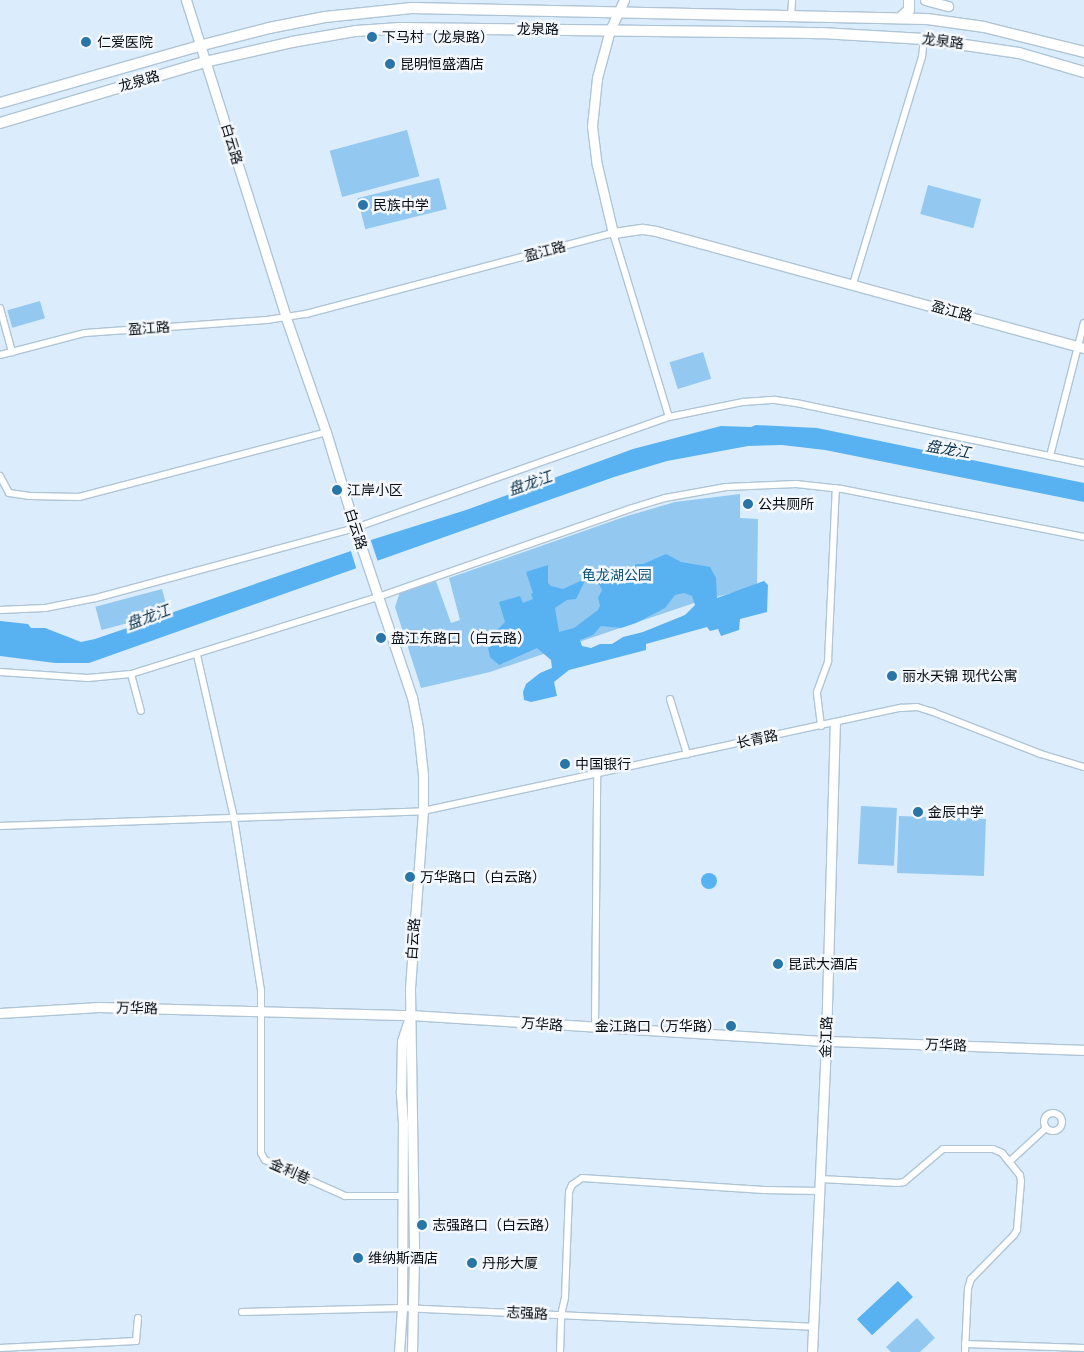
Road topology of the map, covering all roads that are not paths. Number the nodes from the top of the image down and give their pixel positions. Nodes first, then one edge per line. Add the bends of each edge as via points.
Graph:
1 (186, 0) edge
2 (624, 0) edge
3 (792, 0) edge
4 (909, 0) edge
5 (925, 0) edge
6 (949, 3) edge
7 (619, 13) junction
8 (791, 16) junction
9 (900, 18) junction
10 (953, 23) junction
11 (610, 30) junction
12 (924, 39) junction
13 (199, 46) junction
14 (1084, 52) edge
15 (206, 62) junction
16 (1084, 72) edge
17 (0, 103) edge
18 (0, 123) edge
19 (613, 233) junction
20 (853, 284) junction
21 (0, 308) edge
22 (286, 318) junction
23 (1084, 323) edge
24 (1081, 347) edge
25 (12, 352) junction
26 (0, 355) edge
27 (669, 417) junction
28 (326, 432) junction
29 (1050, 456) junction
30 (1084, 463) edge
31 (0, 476) edge
32 (836, 488) junction
33 (355, 528) junction
34 (1084, 537) edge
35 (378, 597) junction
36 (0, 610) edge
37 (197, 655) junction
38 (0, 672) edge
39 (132, 674) junction
40 (670, 698) dead end
41 (141, 711) dead end
42 (836, 722) junction
43 (821, 726) junction
44 (687, 754) junction
45 (1084, 767) edge
46 (597, 773) junction
47 (423, 811) junction
48 (234, 818) junction
49 (0, 826) edge
50 (261, 1010) junction
51 (0, 1013) edge
52 (411, 1015) junction
53 (595, 1027) junction
54 (826, 1041) junction
55 (1084, 1050) edge
56 (1046, 1128) dead end
57 (1009, 1162) junction
58 (820, 1179) junction
59 (819, 1191) junction
60 (403, 1196) junction
61 (402, 1308) junction
62 (413, 1308) junction
63 (242, 1312) dead end
64 (561, 1315) junction
65 (138, 1318) dead end
66 (813, 1327) junction
67 (965, 1344) junction
68 (0, 1348) edge
69 (1080, 1349) edge
70 (399, 1352) edge
71 (412, 1352) edge
72 (560, 1352) edge
73 (812, 1352) edge
74 (965, 1352) edge

1 - 13 street, 白云路
2 - 7 street
3 - 8 street
4 - 9 main road via 909,10
5 - 6 street
6 - 10 street
7 - 8 main road, 龙泉路
7 - 11 street
7 - 13 main road, 龙泉路 via 412,8 366,11 325,17
8 - 9 main road, 龙泉路
9 - 10 main road, 龙泉路
10 - 14 main road, 龙泉路 via 1014,33
11 - 12 main road, 龙泉路 via 821,33
11 - 15 main road, 龙泉路 via 400,28 356,31
11 - 19 street via 597,78 592,126 597,166
12 - 16 main road, 龙泉路 via 1019,54
12 - 20 street via 922,57
13 - 15 street, 白云路
13 - 17 main road, 龙泉路
15 - 18 main road, 龙泉路
15 - 22 street, 白云路
19 - 20 street, 盈江路 via 643,229 656,231
19 - 22 street, 盈江路
19 - 27 street
20 - 24 street, 盈江路
21 - 25 street
22 - 25 street, 盈江路 via 85,333
22 - 28 street, 白云路
23 - 24 street
24 - 29 street
25 - 26 street, 盈江路
27 - 29 street via 743,402 775,400
27 - 33 street
28 - 31 street via 79,497 8,493
28 - 33 street, 白云路
29 - 30 street
32 - 34 street
32 - 35 street via 796,484 750,485 665,498
32 - 43 street via 828,661 817,692
33 - 35 street, 白云路
33 - 36 street via 96,598 46,608
35 - 37 street
35 - 47 street, 白云路 via 413,705 423,775
37 - 39 street
37 - 48 street
38 - 39 street via 88,678
39 - 41 street
40 - 44 street
42 - 43 street, 长青路
42 - 45 street, 长青路 via 917,707
42 - 54 street, 金江路
43 - 44 street, 长青路
44 - 46 street, 长青路
46 - 47 street, 长青路
46 - 53 street
47 - 48 street, 长青路
47 - 52 street, 白云路
48 - 49 street, 长青路
48 - 50 street via 261,990
50 - 51 street, 万华路 via 99,1008
50 - 52 street, 万华路
50 - 60 street, 金利巷 via 259,1129 261,1153 265,1160 345,1196
52 - 53 street, 万华路
52 - 60 street, 白云路 via 402,1041
52 - 62 street, 白云路
53 - 54 street, 万华路
54 - 55 street, 万华路
54 - 58 street, 金江路
56 - 57 street
57 - 58 street via 1002,1153 993,1149 948,1148 904,1182
57 - 67 street via 1021,1181 1017,1230 971,1279
58 - 59 street, 金江路
59 - 64 street via 582,1178 568,1192 565,1297
59 - 66 street, 金江路
60 - 61 street, 白云路
61 - 62 street, 志强路
61 - 63 street, 志强路
61 - 70 street, 白云路
62 - 64 street, 志强路
62 - 71 street, 白云路
64 - 66 street, 志强路
64 - 72 street
65 - 68 street via 136,1341
66 - 73 street, 金江路
67 - 69 street
67 - 74 street

